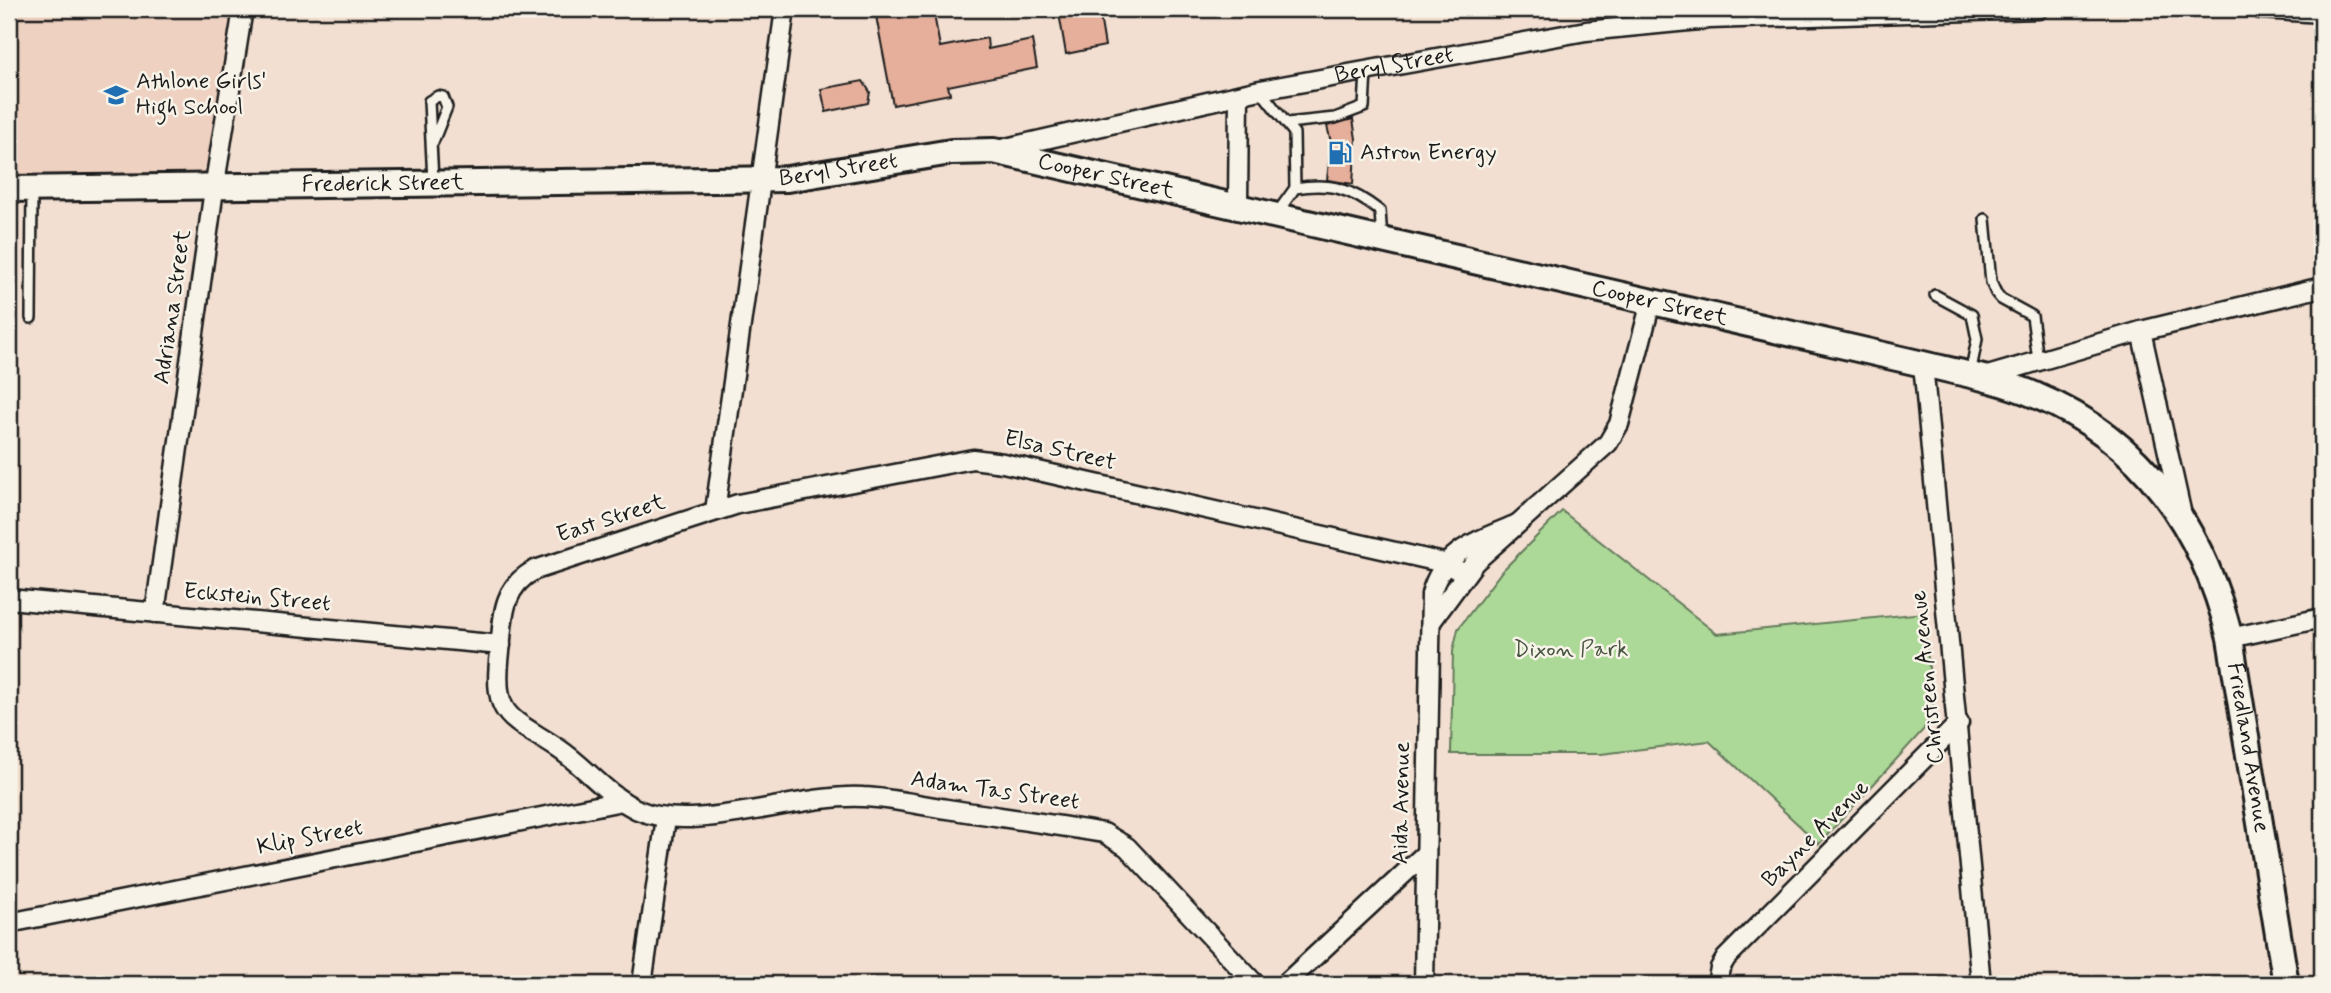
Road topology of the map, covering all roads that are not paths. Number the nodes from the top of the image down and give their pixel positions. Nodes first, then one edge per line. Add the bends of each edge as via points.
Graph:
1 (243, 9) edge
2 (785, 9) edge
3 (2038, 9) edge
4 (2260, 9) edge
5 (2322, 13) edge
6 (1366, 72) junction
7 (1260, 90) junction
8 (1239, 95) junction
9 (1287, 123) junction
10 (433, 142) dead end
11 (994, 151) junction
12 (760, 180) junction
13 (433, 185) junction
14 (1295, 188) junction
15 (20, 189) edge
16 (214, 189) junction
17 (1238, 207) junction
18 (1275, 216) junction
19 (1986, 219) dead end
20 (1382, 240) junction
21 (2322, 287) edge
22 (1935, 295) dead end
23 (1651, 302) junction
24 (31, 318) dead end
25 (2141, 331) junction
26 (2038, 360) junction
27 (1923, 364) junction
28 (1975, 376) junction
29 (715, 510) junction
30 (2183, 519) junction
31 (1517, 524) junction
32 (1392, 554) junction
33 (1444, 564) junction
34 (1465, 573) junction
35 (1434, 581) junction
36 (1455, 590) junction
37 (9, 599) edge
38 (155, 613) junction
39 (2322, 618) edge
40 (1431, 622) junction
41 (2230, 638) junction
42 (500, 645) junction
43 (1959, 723) junction
44 (621, 801) junction
45 (666, 818) junction
46 (1425, 854) junction
47 (9, 923) edge
48 (642, 984) edge
49 (1255, 984) edge
50 (1285, 984) edge
51 (1424, 984) edge
52 (1717, 984) edge
53 (1981, 984) edge
54 (2287, 984) edge

1 - 16 street, Adriana Street
2 - 12 street
3 - 6 street, Beryl Street via 1643,23
4 - 5 street
6 - 7 street, Beryl Street
6 - 9 lane via 1364,107 1335,118
7 - 8 street, Beryl Street
7 - 9 lane
8 - 11 street, Beryl Street
8 - 17 street
9 - 14 lane via 1296,144
10 - 13 lane
11 - 12 main road, Beryl Street via 951,152 826,175
11 - 17 main road, Cooper Street
12 - 13 main road, Frederick Street
12 - 29 street
13 - 16 main road, Frederick Street
14 - 18 lane
14 - 20 lane via 1315,185 1357,194 1380,211
15 - 16 main road, Frederick Street
15 - 24 lane
16 - 38 street, Adriana Street
17 - 18 main road, Cooper Street
18 - 20 main road, Cooper Street
19 - 26 lane via 1991,282 2001,299 2032,316
20 - 23 main road, Cooper Street
21 - 25 street
22 - 28 lane via 1972,315 1977,339
23 - 27 main road, Cooper Street
23 - 31 street, Aida Avenue via 1619,424 1608,443
25 - 26 street
25 - 30 street, Friedland Avenue
26 - 28 street
27 - 28 main road, Cooper Street
27 - 43 street, Christeen Avenue
28 - 30 main road, Friedland Avenue via 2057,404 2109,438 2153,480
29 - 32 street, Elsa Street via 983,459
29 - 42 street, East Street via 525,575 507,598
30 - 41 main road, Friedland Avenue via 2215,583
31 - 33 street, Aida Avenue via 1466,547
31 - 34 street, Aida Avenue
32 - 33 street, Elsa Street
32 - 35 street, Elsa Street
33 - 34 street, Elsa Street
33 - 35 street, Aida Avenue
34 - 36 street, Aida Avenue
35 - 36 street, Elsa Street
35 - 40 street, Aida Avenue
36 - 40 street, Aida Avenue
37 - 38 street, Eckstein Street
38 - 42 street, Eckstein Street
39 - 41 street
40 - 46 street, Aida Avenue
41 - 54 main road, Friedland Avenue
42 - 44 street, East Street via 497,684 502,707 512,719 570,756
43 - 52 street, Bayne Avenue via 1727,958
43 - 53 street, Christeen Avenue
44 - 45 street, East Street
44 - 47 street, Klip Street
45 - 48 street
45 - 49 street, Adam Tas Street via 858,796 1104,832 1128,847
46 - 50 street
46 - 51 street, Aida Avenue

